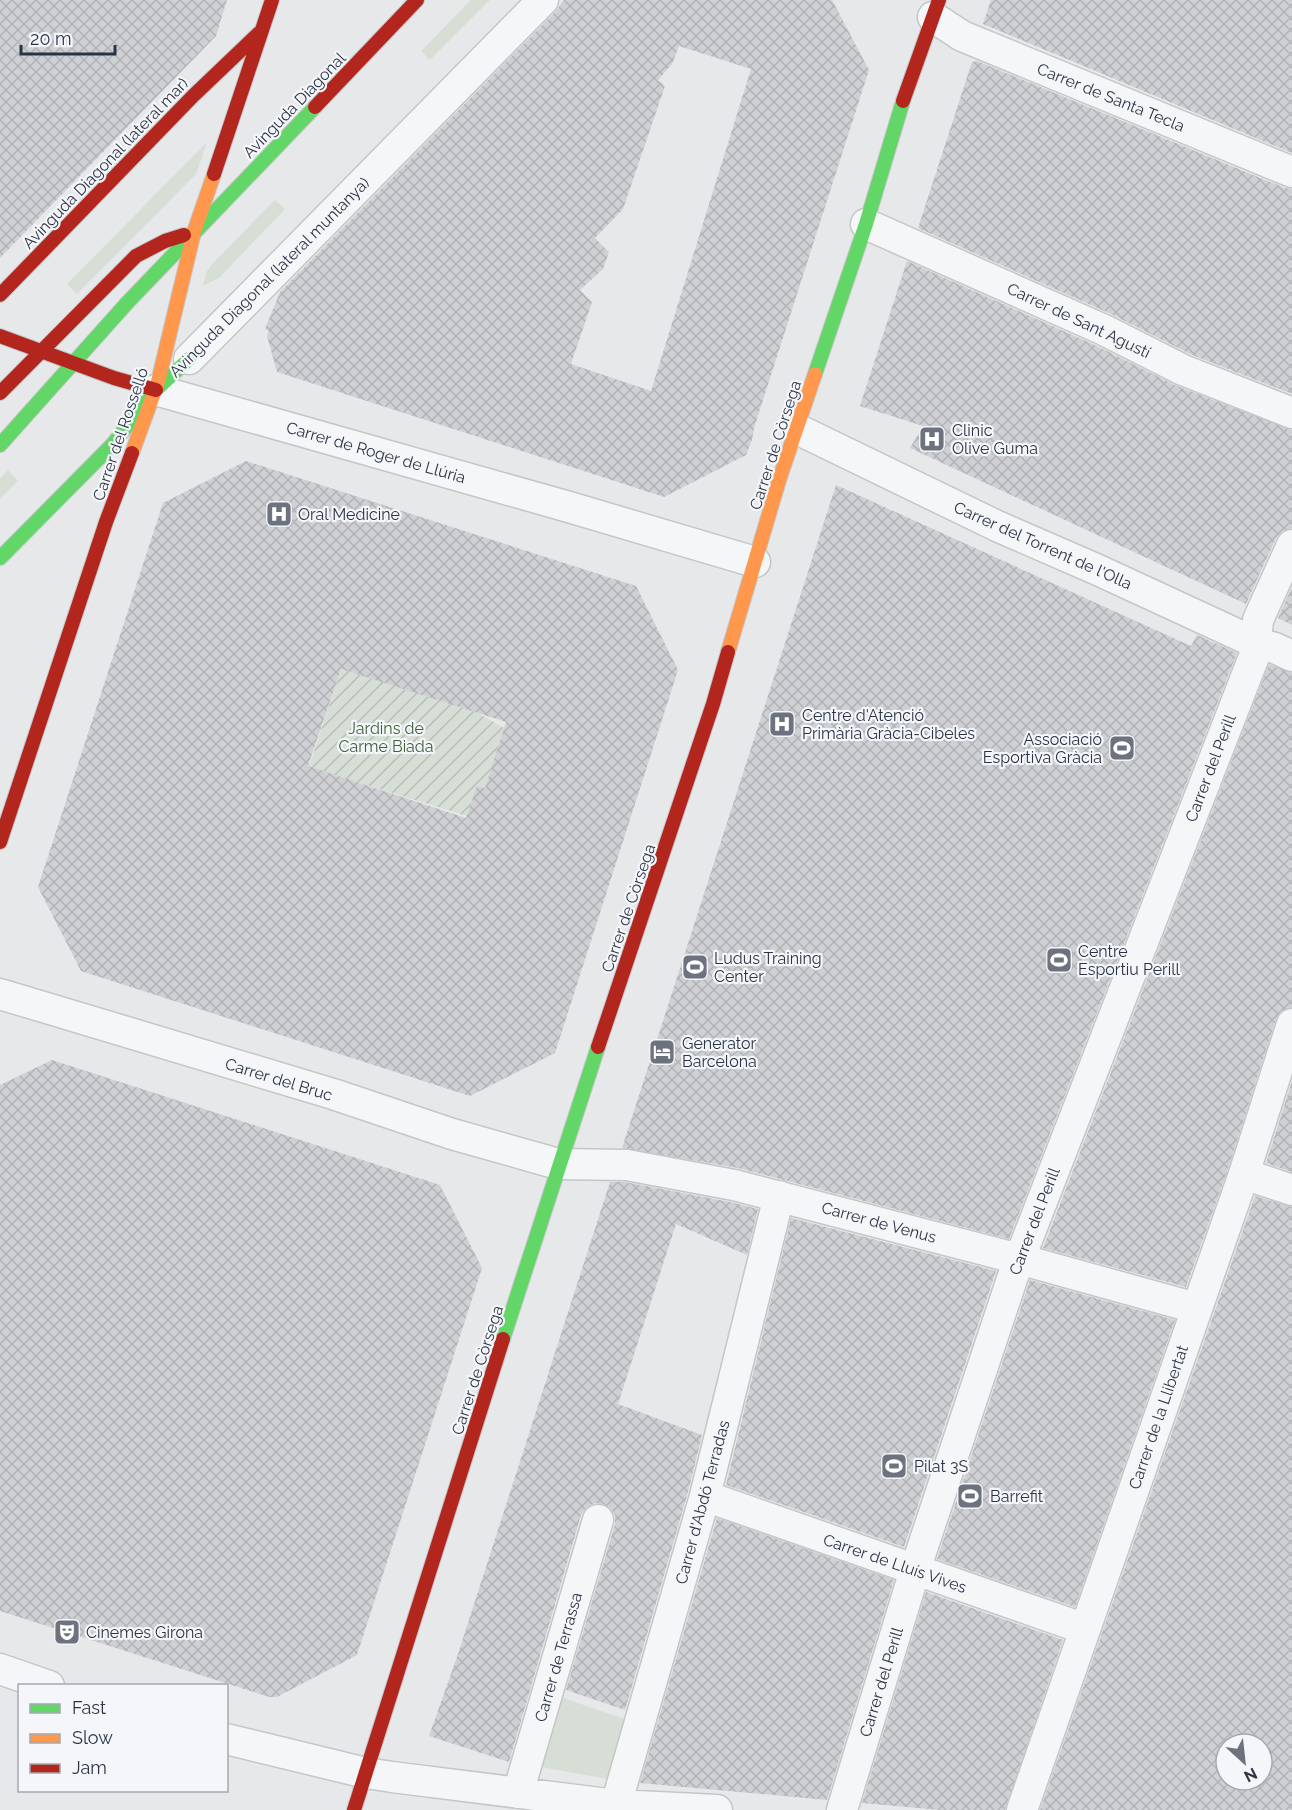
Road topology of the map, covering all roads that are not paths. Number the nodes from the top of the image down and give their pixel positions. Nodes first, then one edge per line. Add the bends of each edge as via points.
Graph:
1 (272, 0) edge
2 (417, 0) edge
3 (543, 0) edge
4 (931, 6) edge
5 (262, 30) junction
6 (1292, 172) edge
7 (866, 224) junction
8 (194, 232) junction
9 (0, 295) edge
10 (0, 336) edge
11 (42, 351) junction
12 (189, 359) joint
13 (75, 363) junction
14 (156, 390) junction
15 (0, 393) edge
16 (1292, 413) edge
17 (797, 429) junction
18 (0, 445) edge
19 (1292, 546) edge
20 (0, 558) edge
21 (755, 562) junction
22 (1256, 643) junction
23 (1292, 656) edge
24 (0, 842) edge
25 (0, 994) edge
26 (1292, 1024) edge
27 (558, 1164) junction
28 (1244, 1174) junction
29 (1292, 1190) edge
30 (779, 1196) junction
31 (1020, 1259) junction
32 (1196, 1308) junction
33 (705, 1496) junction
34 (598, 1520) dead end
35 (915, 1570) junction
36 (1085, 1629) junction
37 (0, 1669) edge
38 (43, 1684) edge
39 (228, 1739) edge
40 (366, 1773) junction
41 (518, 1793) junction
42 (632, 1807) edge
43 (354, 1810) edge
44 (717, 1810) edge
45 (842, 1810) edge
46 (1022, 1810) edge

1 - 5 main road, Carrer del Rosselló
2 - 8 main road, Avinguda Diagonal
3 - 12 street, Avinguda Diagonal (lateral muntanya)
4 - 6 street, Carrer de Santa Tecla via 962,36
4 - 7 main road, Carrer de Còrsega
5 - 8 main road, Carrer del Rosselló
5 - 9 main road, Avinguda Diagonal (lateral mar)
7 - 16 street, Carrer de Sant Agustí via 1104,330 1183,370
7 - 17 main road, Carrer de Còrsega
8 - 11 main road, Avinguda Diagonal via 136,256
8 - 13 main road, Avinguda Diagonal
8 - 14 main road, Carrer del Rosselló
10 - 11 main road, Carrer de Roger de Llúria
11 - 13 main road, Carrer de Roger de Llúria
11 - 15 main road, Avinguda Diagonal
12 - 14 main road, Avinguda Diagonal (lateral muntanya)
13 - 14 main road, Carrer de Roger de Llúria
13 - 18 main road, Avinguda Diagonal
14 - 20 main road, Avinguda Diagonal (lateral muntanya) via 112,445
14 - 21 street, Carrer de Roger de Llúria
14 - 24 main road, Carrer del Rosselló via 106,522
17 - 21 main road, Carrer de Còrsega
17 - 22 street, Carrer del Torrent de l'Olla via 997,526
19 - 22 street, Carrer del Perill via 1258,620
21 - 27 main road, Carrer de Còrsega via 713,704
22 - 23 street, Carrer del Torrent de l'Olla
22 - 31 street, Carrer del Perill
25 - 27 street, Carrer del Bruc
26 - 28 street, Carrer de la Llibertat
27 - 30 street, Carrer de Venus via 627,1165
27 - 40 main road, Carrer de Còrsega
28 - 29 street
28 - 32 street, Carrer de la Llibertat
30 - 31 street, Carrer de Venus
30 - 33 street, Carrer d'Abdó Terradas
31 - 32 street, Carrer de Venus
31 - 35 street, Carrer del Perill
32 - 36 street, Carrer de la Llibertat
33 - 35 street, Carrer de Lluís Vives
33 - 42 street, Carrer d'Abdó Terradas
34 - 41 street, Carrer de Terrassa
35 - 36 street, Carrer de Lluís Vives
35 - 45 street, Carrer del Perill
36 - 46 street, Carrer de la Llibertat
37 - 38 street
39 - 40 street
40 - 41 street
40 - 43 main road, Carrer de Còrsega
41 - 42 street
42 - 44 street

